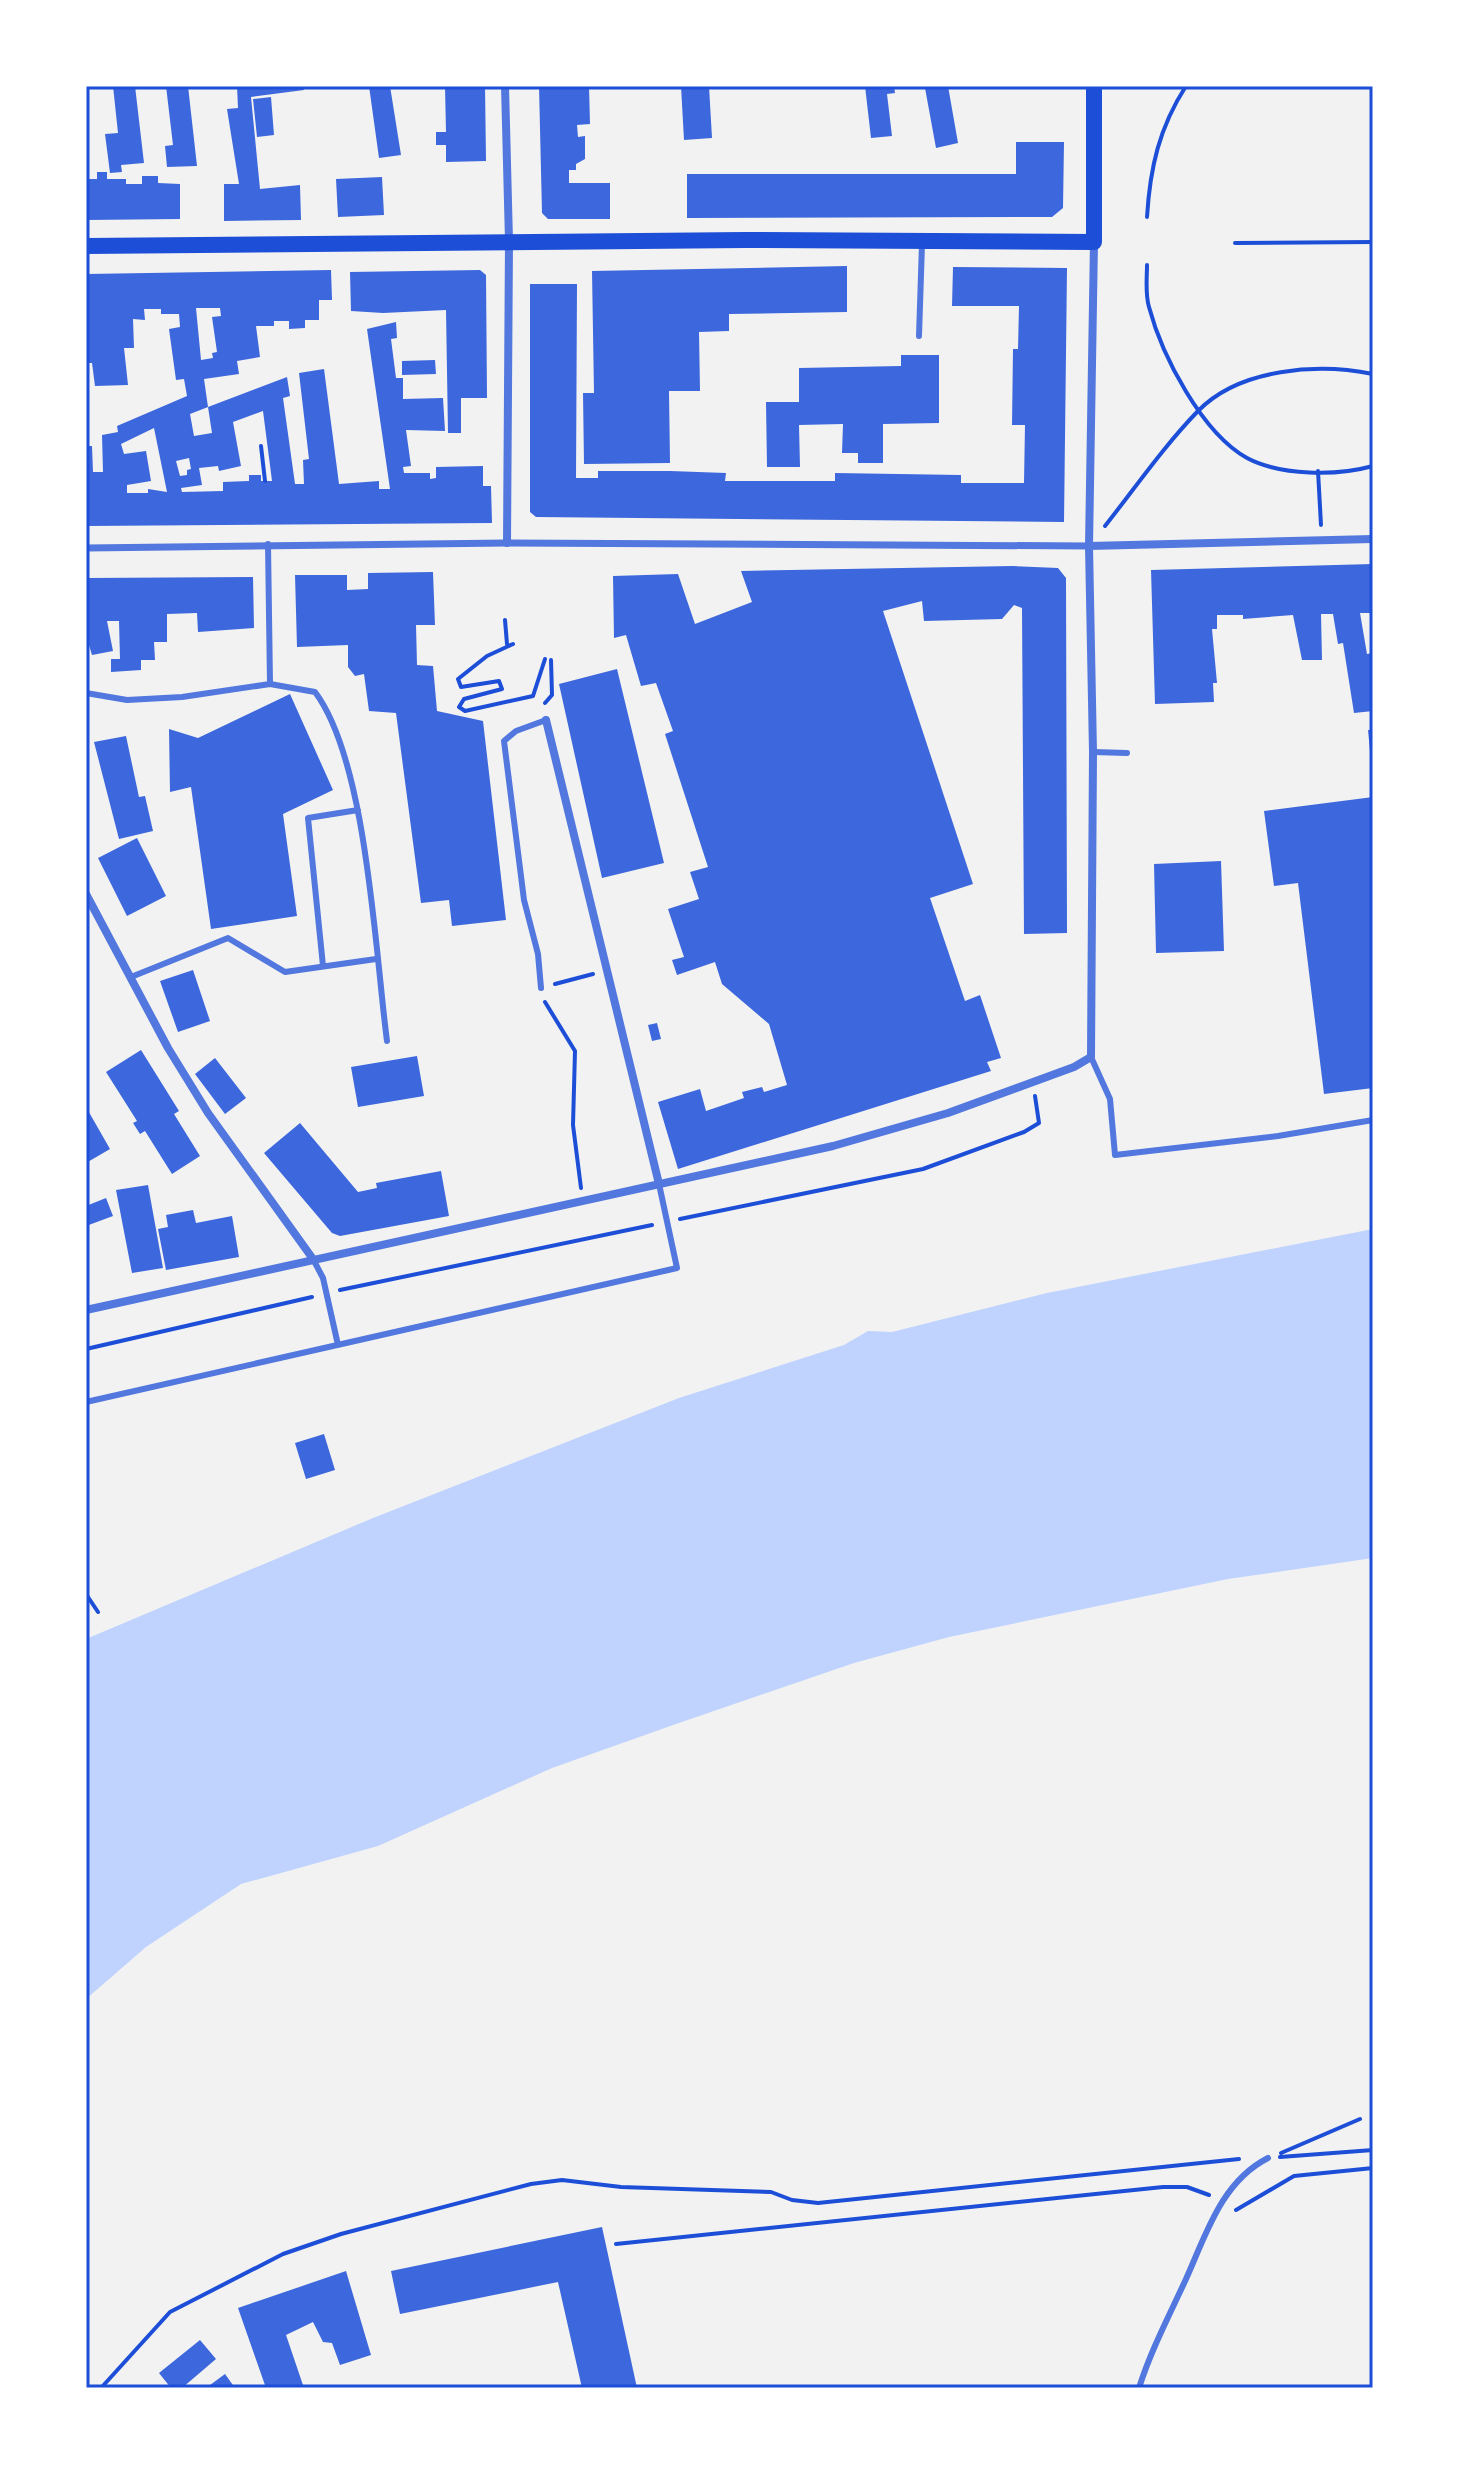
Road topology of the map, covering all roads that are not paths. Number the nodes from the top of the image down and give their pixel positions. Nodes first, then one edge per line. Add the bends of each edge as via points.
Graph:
1 (505, 86) edge
2 (1094, 86) edge
3 (509, 241) junction
4 (922, 241) junction
5 (1094, 242) junction
6 (86, 246) edge
7 (919, 336) dead end
8 (1373, 539) edge
9 (507, 543) junction
10 (268, 544) junction
11 (1089, 546) junction
12 (86, 548) edge
13 (270, 684) junction
14 (86, 693) edge
15 (546, 720) joint
16 (1093, 752) junction
17 (1127, 753) dead end
18 (358, 810) junction
19 (86, 894) edge
20 (376, 959) junction
21 (323, 966) junction
22 (131, 977) junction
23 (541, 988) road end
24 (387, 1041) dead end
25 (1091, 1057) junction
26 (1373, 1120) edge
27 (659, 1184) junction
28 (313, 1259) junction
29 (86, 1310) edge
30 (338, 1345) junction
31 (86, 1402) edge
32 (1268, 2158) road end
33 (1139, 2388) edge

1 - 3 street
2 - 5 main road
3 - 4 main road
3 - 6 main road
3 - 9 street
4 - 5 main road
4 - 7 lane
5 - 11 street
8 - 11 street
9 - 10 street
9 - 11 street
10 - 12 street
10 - 13 lane
11 - 16 street
13 - 14 lane via 127,700
13 - 18 lane via 315,692 328,709
15 - 23 lane via 504,741
15 - 27 street
16 - 17 lane
16 - 25 street
18 - 20 lane
18 - 21 lane via 308,818
19 - 22 street
20 - 21 lane
20 - 24 lane
21 - 22 lane via 285,972 228,938
22 - 28 street via 208,1113
25 - 26 lane via 1110,1099 1115,1155
25 - 27 street via 948,1113 833,1146
27 - 28 street
27 - 30 lane via 677,1268
28 - 29 street
28 - 30 lane
30 - 31 lane
32 - 33 lane via 1254,2165 1222,2201 1151,2350

